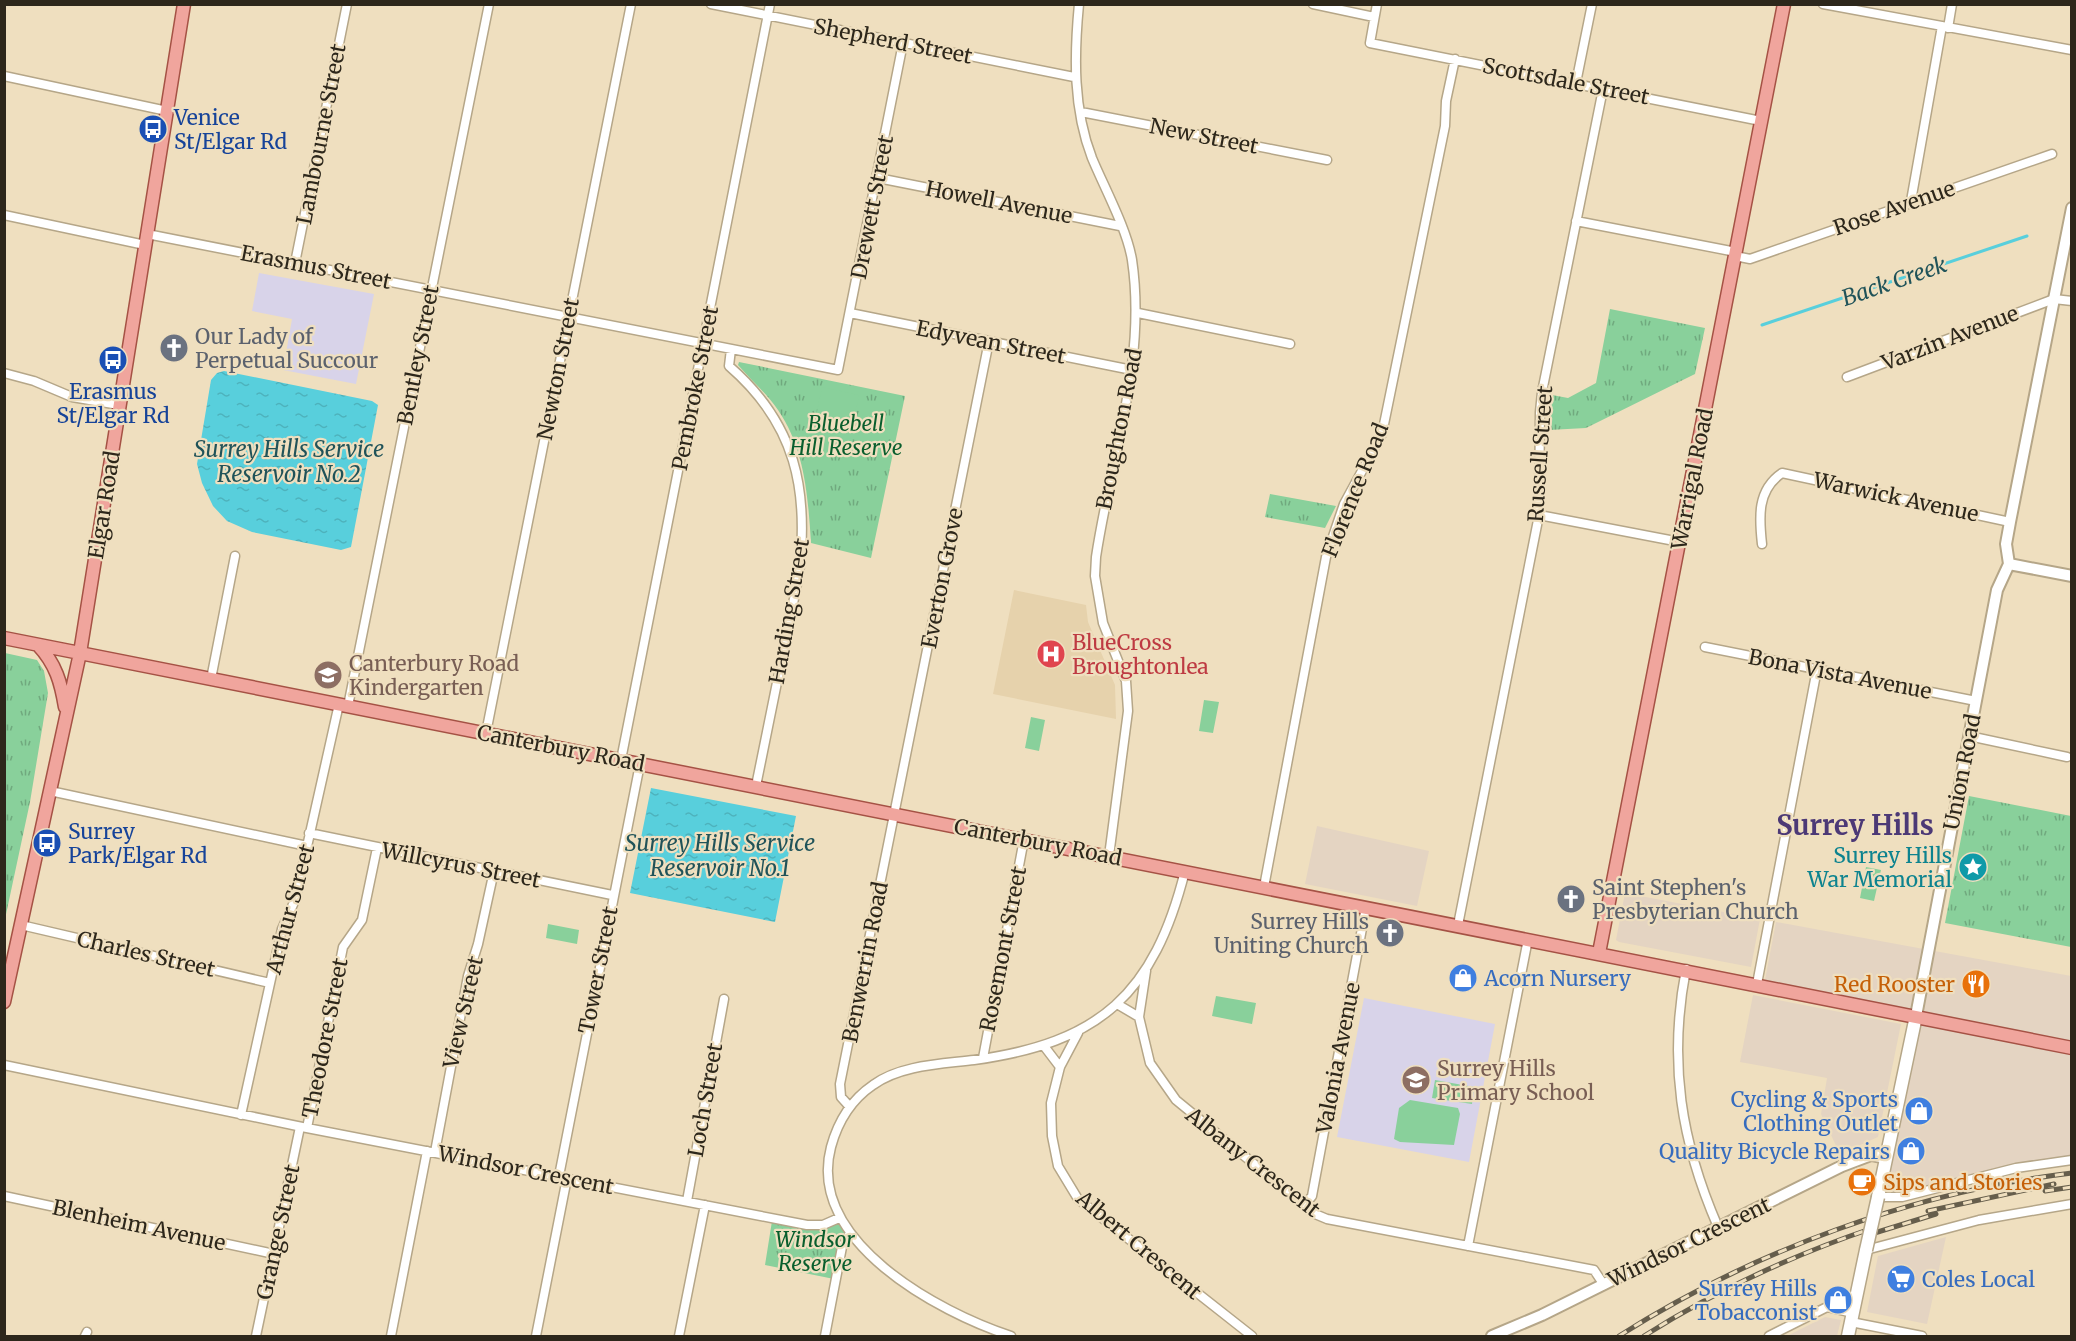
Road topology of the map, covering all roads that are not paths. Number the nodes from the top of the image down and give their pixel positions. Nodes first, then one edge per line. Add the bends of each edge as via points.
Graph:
1 (184, 4) edge
2 (347, 4) edge
3 (489, 4) edge
4 (631, 4) edge
5 (711, 4) edge
6 (770, 4) edge
7 (1079, 4) edge
8 (1313, 4) edge
9 (1377, 4) edge
10 (1592, 4) edge
11 (1784, 4) edge
12 (1823, 4) edge
13 (1952, 4) edge
14 (768, 16) junction
15 (1374, 17) junction
16 (1945, 27) junction
17 (903, 43) junction
18 (2072, 50) edge
19 (1455, 59) junction
20 (4, 76) edge
21 (1074, 77) junction
22 (1576, 83) junction
23 (1603, 88) junction
24 (167, 111) junction
25 (1081, 112) junction
26 (1761, 121) junction
27 (2052, 154) dead end
28 (1327, 160) dead end
29 (878, 178) junction
30 (1911, 201) junction
31 (2072, 208) edge
32 (4, 215) edge
33 (1576, 221) junction
34 (1120, 226) junction
35 (146, 240) junction
36 (1735, 254) junction
37 (295, 263) junction
38 (431, 290) junction
39 (2054, 299) junction
40 (2072, 302) edge
41 (850, 313) junction
42 (1137, 313) junction
43 (568, 318) junction
44 (989, 342) junction
45 (704, 344) junction
46 (1290, 344) dead end
47 (731, 349) junction
48 (838, 370) joint
49 (1132, 370) junction
50 (4, 373) edge
51 (1847, 376) dead end
52 (119, 405) junction
53 (1539, 515) junction
54 (2010, 522) junction
55 (1680, 542) junction
56 (1762, 544) dead end
57 (235, 556) dead end
58 (2009, 564) junction
59 (2072, 576) edge
60 (4, 638) edge
61 (38, 645) junction
62 (1705, 647) dead end
63 (80, 653) junction
64 (1817, 669) junction
65 (211, 679) junction
66 (1976, 701) junction
67 (343, 705) junction
68 (67, 715) junction
69 (486, 733) junction
70 (1969, 736) junction
71 (2067, 757) dead end
72 (621, 760) junction
73 (640, 764) junction
74 (756, 786) junction
75 (50, 790) junction
76 (894, 814) junction
77 (309, 833) junction
78 (1024, 839) junction
79 (307, 846) junction
80 (377, 848) junction
81 (1109, 856) junction
82 (1185, 871) junction
83 (494, 872) junction
84 (1264, 886) junction
85 (612, 895) junction
86 (1366, 907) junction
87 (21, 925) junction
88 (1458, 925) junction
89 (1528, 939) junction
90 (1599, 953) junction
91 (1686, 969) junction
92 (1146, 971) junction
93 (270, 983) junction
94 (1758, 984) junction
95 (724, 999) dead end
96 (4, 1002) edge
97 (1117, 1004) junction
98 (1916, 1016) junction
99 (1139, 1017) junction
100 (1078, 1033) junction
101 (1044, 1046) junction
102 (2072, 1048) edge
103 (983, 1058) junction
104 (4, 1065) edge
105 (1060, 1067) junction
106 (850, 1107) junction
107 (241, 1115) junction
108 (304, 1128) junction
109 (431, 1152) junction
110 (1886, 1158) junction
111 (2072, 1160) edge
112 (563, 1177) junction
113 (4, 1196) edge
114 (1878, 1197) junction
115 (687, 1201) junction
116 (2072, 1204) edge
117 (705, 1205) junction
118 (1304, 1206) junction
119 (839, 1218) junction
120 (1718, 1227) junction
121 (850, 1233) junction
122 (1468, 1246) junction
123 (1866, 1250) junction
124 (274, 1254) junction
125 (1604, 1285) junction
126 (1852, 1317) junction
127 (985, 1332) edge
128 (256, 1336) edge
129 (391, 1336) edge
130 (536, 1336) edge
131 (679, 1336) edge
132 (825, 1336) edge
133 (1011, 1336) edge
134 (1252, 1336) edge
135 (1492, 1336) edge
136 (1769, 1336) edge
137 (1848, 1336) edge
138 (1922, 1336) edge

1 - 24 main road, Elgar Road
2 - 37 street, Lambourne Street
3 - 38 street, Bentley Street
4 - 43 street, Newton Street
5 - 14 street, Shepherd Street
6 - 14 street, Pembroke Street
7 - 21 street, Broughton Road
8 - 15 street
9 - 15 street
10 - 22 street
11 - 26 main road, Warrigal Road
12 - 16 street
13 - 16 street
14 - 17 street, Shepherd Street
14 - 45 street, Pembroke Street
15 - 19 street, Scottsdale Street via 1370,43
16 - 18 street
16 - 30 street
17 - 21 street, Shepherd Street
17 - 29 street, Drewett Street
19 - 22 street, Scottsdale Street
19 - 84 street, Florence Road via 1382,434 1344,504 1326,557
20 - 24 street
21 - 25 street, Broughton Road
22 - 23 street, Scottsdale Street
23 - 26 street, Scottsdale Street
23 - 33 street, Russell Street
24 - 35 main road, Elgar Road
25 - 28 street, New Street
25 - 34 street, Broughton Road via 1091,155
26 - 36 main road, Warrigal Road
27 - 30 street, Rose Avenue
29 - 34 street, Howell Avenue
29 - 41 street, Drewett Street
30 - 36 street, Rose Avenue via 1750,259
31 - 39 street, Union Road
32 - 35 street, Erasmus Street
33 - 36 street, Rose Avenue
33 - 53 street, Russell Street via 1539,412
34 - 42 street, Broughton Road via 1132,257
35 - 37 street, Erasmus Street
35 - 52 main road, Elgar Road
36 - 55 main road, Warrigal Road
37 - 38 street, Erasmus Street
38 - 43 street, Erasmus Street
38 - 67 street, Bentley Street
39 - 40 street
39 - 51 street, Varzin Avenue
39 - 54 street, Union Road
41 - 44 street, Edyvean Street
41 - 48 street, Drewett Street
42 - 46 street
42 - 49 street, Broughton Road
43 - 45 street, Erasmus Street
43 - 69 street, Newton Street
44 - 49 street, Edyvean Street
44 - 76 street, Everton Grove
45 - 47 street, Erasmus Street
45 - 72 street, Pembroke Street
47 - 48 street, Erasmus Street
47 - 74 street, Harding Street via 729,366 772,411 786,439 798,474 802,508 799,574
49 - 81 street, Broughton Road via 1096,557 1103,623 1126,681 1128,711
50 - 52 street via 72,397
52 - 63 main road, Elgar Road
53 - 55 street
53 - 88 street, Russell Street
54 - 56 street, Warwick Avenue via 1782,473 1772,480 1762,498
54 - 58 street, Union Road via 2006,544
55 - 90 main road, Warrigal Road
57 - 65 street
58 - 59 street
58 - 66 street, Union Road via 1997,590
60 - 61 main road, Canterbury Road
61 - 63 main road, Canterbury Road
61 - 68 main road via 51,658 59,676
62 - 64 street, Bona Vista Avenue
63 - 65 main road, Canterbury Road
63 - 68 main road, Elgar Road
64 - 66 street, Bona Vista Avenue
64 - 94 street
65 - 67 main road, Canterbury Road
66 - 70 street, Union Road
67 - 69 main road, Canterbury Road
67 - 77 street, Arthur Street
68 - 75 main road, Elgar Road
69 - 72 main road, Canterbury Road
70 - 71 street
70 - 98 street, Union Road
72 - 73 main road, Canterbury Road
73 - 74 main road, Canterbury Road
73 - 85 street, Tower Street
74 - 76 main road, Canterbury Road
75 - 79 street
75 - 87 main road, Elgar Road
76 - 78 main road, Canterbury Road
76 - 106 street, Benwerrin Road via 840,1084 841,1097
77 - 79 street, Arthur Street
77 - 80 street, Willcyrus Street
78 - 81 main road, Canterbury Road
78 - 103 street, Rosemont Street
79 - 93 street, Arthur Street via 296,900 282,929
80 - 83 street, Willcyrus Street
80 - 108 street, Theodore Street via 362,920 343,947
81 - 82 main road, Canterbury Road
82 - 84 main road, Canterbury Road
82 - 92 street via 1175,912
83 - 85 street, Willcyrus Street
83 - 109 street, View Street
84 - 86 main road, Canterbury Road
85 - 112 street, Tower Street
86 - 88 main road, Canterbury Road
86 - 118 street, Valonia Avenue via 1312,1196
87 - 93 street, Charles Street
87 - 96 main road, Elgar Road
88 - 89 main road, Canterbury Road
89 - 90 main road, Canterbury Road
89 - 122 street
90 - 91 main road, Canterbury Road
91 - 94 main road, Canterbury Road
91 - 120 street via 1677,1028 1679,1091 1698,1179
92 - 97 street
92 - 99 street, Albany Crescent
93 - 107 street, Arthur Street
94 - 98 main road, Canterbury Road
95 - 115 street, Loch Street
97 - 99 street
97 - 100 street
98 - 102 main road, Canterbury Road
98 - 110 main road, Union Road
99 - 118 street, Albany Crescent via 1150,1064 1176,1101
100 - 101 street
100 - 105 street, Albert Crescent
101 - 103 street
101 - 105 street
103 - 106 street via 907,1070 874,1084
104 - 107 street, Windsor Crescent
105 - 134 street, Albert Crescent via 1051,1103 1052,1136 1058,1166 1078,1199
106 - 119 street via 836,1128 827,1161 828,1189
107 - 108 street, Windsor Crescent
108 - 109 street, Windsor Crescent
108 - 124 street, Grange Street
109 - 112 street, Windsor Crescent
109 - 129 street, View Street
110 - 114 main road, Union Road
110 - 120 street, Windsor Crescent via 1871,1155 1842,1166
111 - 114 street via 2016,1168 1902,1197
112 - 115 street, Windsor Crescent
112 - 130 street, Tower Street
113 - 124 street, Blenheim Avenue
114 - 123 main road, Union Road, bridge
115 - 117 street, Windsor Crescent
116 - 123 street via 1979,1220
117 - 119 street, Windsor Crescent via 807,1225 822,1225
117 - 131 street
118 - 122 street, Albany Crescent via 1327,1219
119 - 121 street
120 - 125 street, Windsor Crescent
121 - 127 street via 894,1274
121 - 132 street via 842,1247
122 - 125 street, Albany Crescent via 1594,1270
123 - 126 main road, Union Road
124 - 128 street, Grange Street
125 - 135 street, Windsor Crescent
126 - 136 street via 1827,1307
126 - 137 main road, Union Road
126 - 138 street
127 - 133 street

